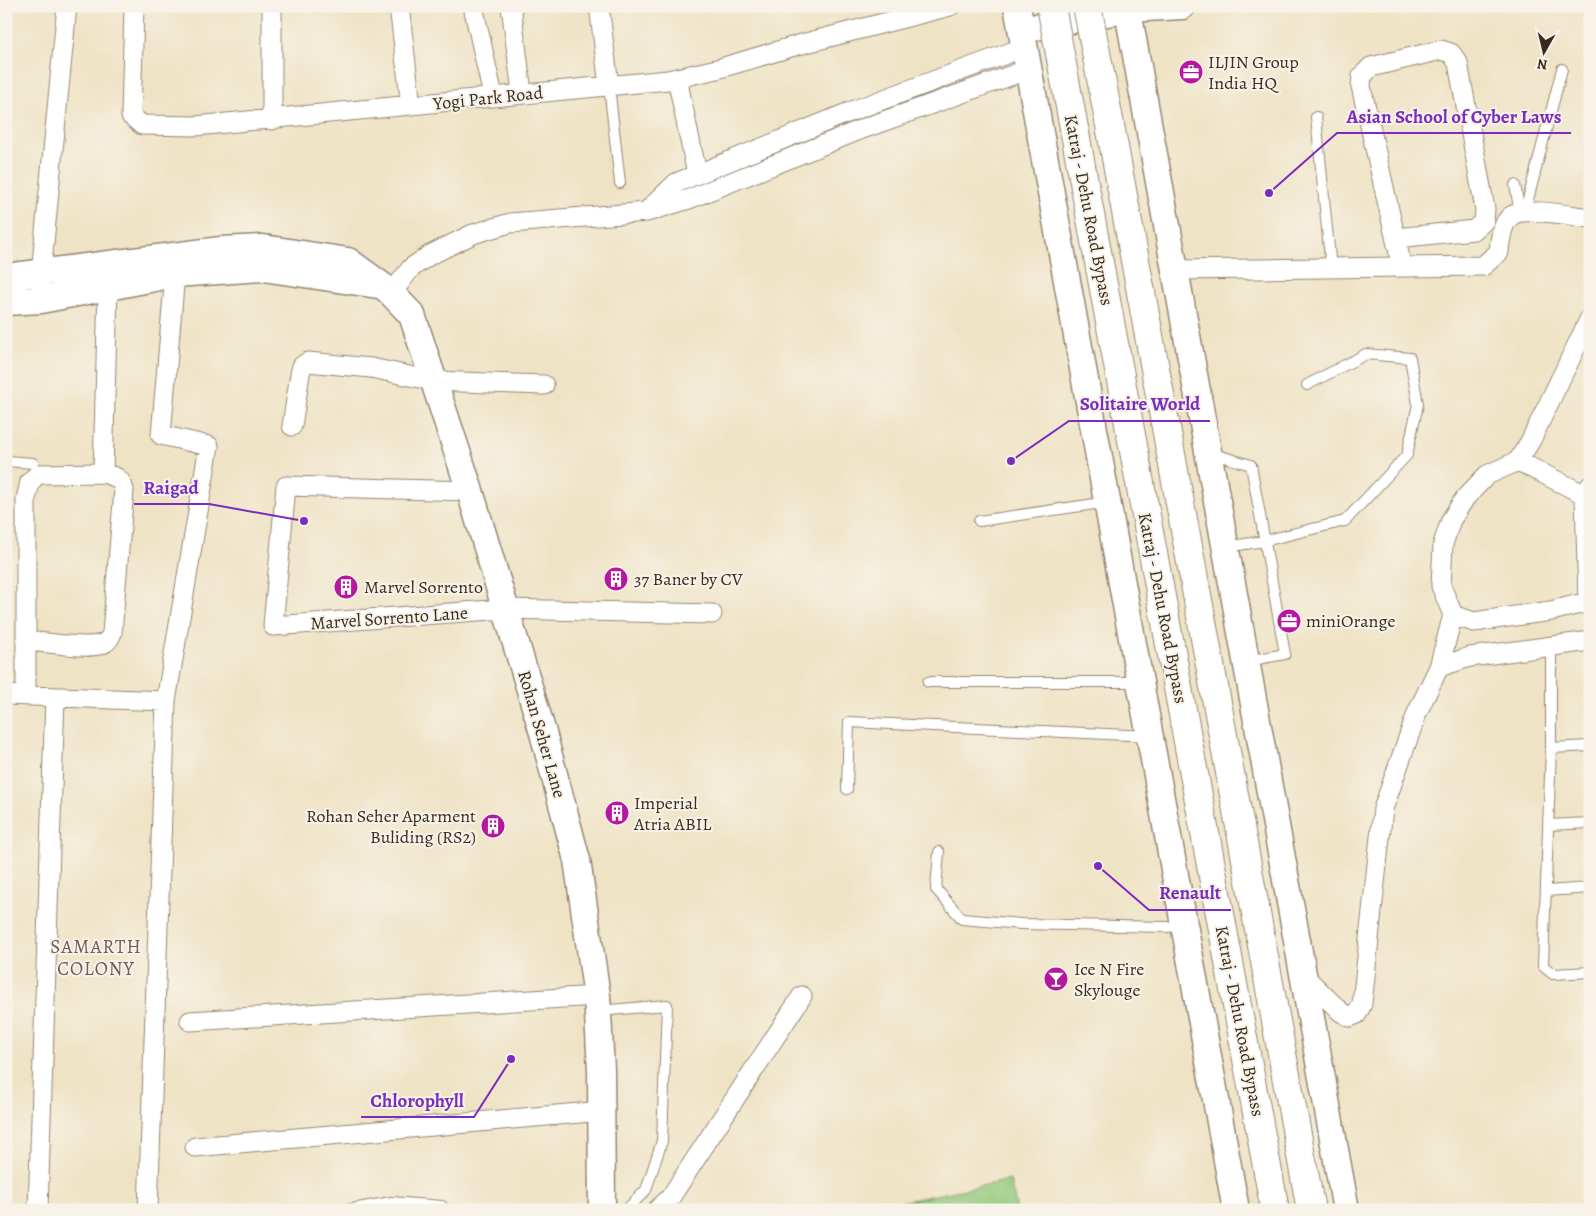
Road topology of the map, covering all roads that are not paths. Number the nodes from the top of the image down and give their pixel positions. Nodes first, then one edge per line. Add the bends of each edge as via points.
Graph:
1 (68, 6) edge
2 (134, 6) edge
3 (272, 6) edge
4 (399, 6) edge
5 (473, 6) edge
6 (511, 6) edge
7 (599, 6) edge
8 (950, 6) edge
9 (1051, 6) edge
10 (1087, 6) edge
11 (1182, 6) edge
12 (1127, 8) edge
13 (1023, 38) edge
14 (1562, 69) dead end
15 (677, 78) junction
16 (609, 86) junction
17 (522, 94) junction
18 (493, 96) junction
19 (410, 106) junction
20 (1316, 117) dead end
21 (272, 120) junction
22 (697, 174) junction
23 (620, 183) dead end
24 (1515, 185) dead end
25 (647, 212) junction
26 (1523, 212) junction
27 (1590, 218) edge
28 (1396, 238) junction
29 (1402, 267) junction
30 (1331, 268) junction
31 (1176, 270) junction
32 (41, 274) junction
33 (175, 274) junction
34 (6, 277) edge
35 (108, 287) junction
36 (386, 290) junction
37 (38, 300) junction
38 (6, 302) edge
39 (1590, 318) edge
40 (434, 382) junction
41 (544, 385) dead end
42 (1307, 385) dead end
43 (292, 426) dead end
44 (1209, 453) junction
45 (1518, 461) junction
46 (6, 462) edge
47 (33, 463) dead end
48 (103, 474) junction
49 (1588, 490) edge
50 (470, 491) junction
51 (1109, 502) junction
52 (979, 521) dead end
53 (1264, 541) junction
54 (1226, 547) junction
55 (506, 609) junction
56 (712, 614) dead end
57 (1453, 615) junction
58 (27, 641) junction
59 (1590, 641) edge
60 (1551, 645) junction
61 (1246, 661) junction
62 (1439, 667) junction
63 (928, 682) dead end
64 (1141, 682) junction
65 (6, 696) edge
66 (26, 696) junction
67 (54, 697) junction
68 (166, 700) junction
69 (1151, 736) junction
70 (1590, 746) edge
71 (1551, 748) junction
72 (847, 788) dead end
73 (1590, 823) edge
74 (1548, 826) junction
75 (939, 852) dead end
76 (1590, 888) edge
77 (1546, 891) junction
78 (1185, 925) junction
79 (1590, 972) edge
80 (1304, 975) junction
81 (802, 996) dead end
82 (597, 1003) junction
83 (190, 1021) dead end
84 (602, 1111) junction
85 (195, 1147) dead end
86 (1234, 1199) edge
87 (38, 1210) edge
88 (148, 1210) edge
89 (347, 1210) edge
90 (444, 1210) edge
91 (602, 1210) edge
92 (626, 1210) edge
93 (657, 1210) edge
94 (1275, 1210) edge
95 (1311, 1210) edge
96 (1346, 1210) edge

1 - 32 street
2 - 21 street, Yogi Park Road via 130,108 136,121 142,125 196,126
3 - 21 street
4 - 19 street
5 - 18 street
6 - 17 street
7 - 16 street
8 - 15 street, Yogi Park Road
9 - 94 highway, Katraj - Dehu Road Bypass, bridge
10 - 95 highway, Katraj - Dehu Road Bypass, bridge
11 - 12 street
12 - 13 street
12 - 31 street
13 - 22 street
13 - 25 street via 862,129 690,199
13 - 51 street
14 - 26 lane
15 - 16 street, Yogi Park Road
15 - 22 street
16 - 17 street, Yogi Park Road
16 - 23 lane
17 - 18 street, Yogi Park Road
18 - 19 street, Yogi Park Road
19 - 21 street, Yogi Park Road
20 - 30 lane
22 - 25 street via 676,182
24 - 26 lane
25 - 36 street via 527,221 473,234 430,255
26 - 27 street
26 - 29 street via 1511,216 1502,231 1498,252 1483,266
28 - 28 street via 1361,86 1362,76 1371,67 1441,50 1451,53 1458,63 1485,209 1484,221 1474,230
28 - 29 street
29 - 30 street
30 - 31 street
31 - 44 street
32 - 34 street, Rohan Seher Lane
32 - 36 street, Rohan Seher Lane via 222,250 263,248 348,261
32 - 37 street
33 - 35 street
33 - 36 street via 263,268
33 - 68 street via 161,435 209,446
35 - 37 street
35 - 48 street
36 - 40 street, Rohan Seher Lane via 412,315
37 - 38 street
39 - 45 street
40 - 41 street
40 - 43 street via 371,368 308,362 302,366 300,374
40 - 50 street, Rohan Seher Lane
42 - 53 lane via 1366,354 1410,358 1418,404 1408,455 1345,521
44 - 53 lane via 1251,465
44 - 54 street
45 - 49 street
45 - 57 street via 1487,474 1450,520 1443,544 1441,586
46 - 47 lane
48 - 58 street via 38,474 30,482 26,499
48 - 58 street via 116,476 124,490 110,639 93,646
49 - 57 street via 1588,602 1474,622
50 - 55 street, Rohan Seher Lane
50 - 55 street, Marvel Sorrento Lane via 286,486 273,626
51 - 52 lane
51 - 64 street
53 - 54 lane
53 - 61 lane via 1285,654
54 - 61 street
55 - 56 street, Marvel Sorrento Lane
55 - 82 street, Rohan Seher Lane via 544,733 577,860
57 - 62 street
58 - 66 street
59 - 60 street
60 - 62 street via 1470,657
60 - 71 lane
61 - 80 street
62 - 80 street via 1417,713 1383,809 1362,1004 1357,1014 1350,1017 1341,1012
63 - 64 lane
64 - 69 street
65 - 66 street
66 - 67 street
67 - 68 street
67 - 87 street
68 - 88 street
69 - 72 lane via 849,722
69 - 78 street
70 - 71 lane
71 - 74 lane
73 - 74 lane
74 - 77 lane
75 - 78 lane via 936,889 962,919 1031,924
76 - 77 lane
77 - 79 lane via 1543,966 1553,974
78 - 86 street
80 - 96 street
81 - 93 street via 670,1198
82 - 83 street
82 - 84 street, Rohan Seher Lane
82 - 92 lane via 668,1006 662,1141 646,1190
84 - 85 street
84 - 91 street, Rohan Seher Lane
89 - 90 lane via 391,1202 442,1206

